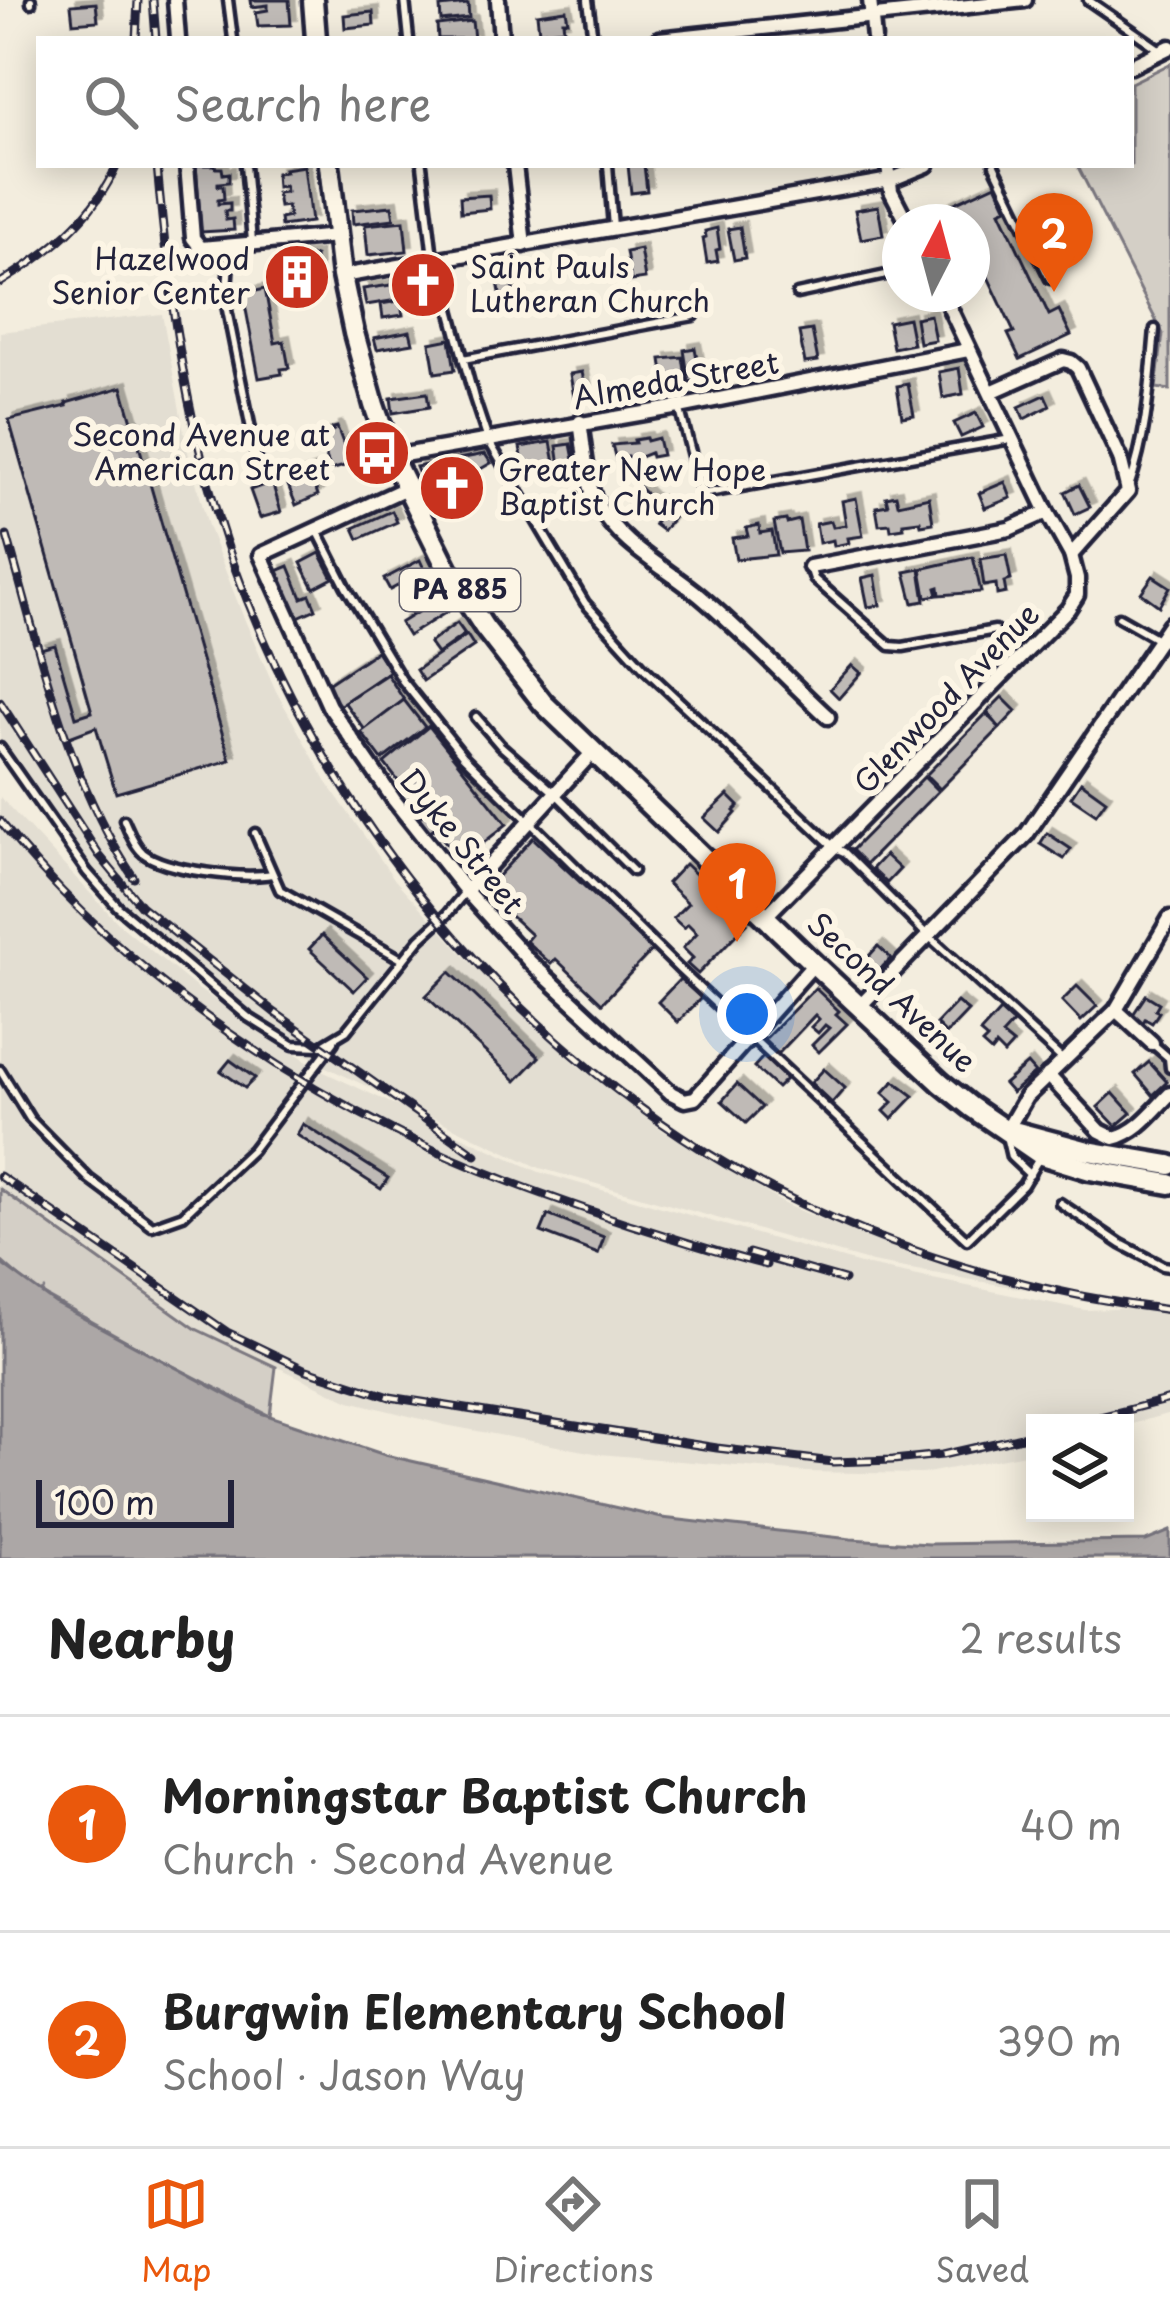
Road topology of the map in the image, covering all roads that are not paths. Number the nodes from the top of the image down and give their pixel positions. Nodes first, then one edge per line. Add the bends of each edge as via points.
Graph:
1 (175, 0) edge
2 (228, 0) edge
3 (313, 0) edge
4 (405, 0) edge
5 (498, 0) edge
6 (588, 0) edge
7 (870, 0) edge
8 (1025, 0) edge
9 (1088, 0) edge
10 (872, 16) junction
11 (178, 36) edge
12 (232, 36) edge
13 (316, 36) edge
14 (409, 36) edge
15 (501, 36) edge
16 (593, 36) edge
17 (687, 36) edge
18 (874, 36) edge
19 (1166, 49) edge
20 (1134, 65) edge
21 (187, 168) edge
22 (245, 168) edge
23 (329, 168) edge
24 (422, 168) edge
25 (515, 168) edge
26 (608, 168) edge
27 (888, 168) edge
28 (920, 168) edge
29 (995, 168) edge
30 (890, 180) junction
31 (898, 204) edge
32 (613, 229) junction
33 (337, 236) junction
34 (252, 244) junction
35 (524, 244) junction
36 (230, 246) junction
37 (436, 261) junction
38 (342, 276) junction
39 (882, 276) edge
40 (1050, 279) dead end
41 (796, 293) dead end
42 (951, 312) edge
43 (694, 316) dead end
44 (1155, 329) dead end
45 (968, 350) junction
46 (463, 359) junction
47 (991, 392) junction
48 (679, 407) junction
49 (580, 422) junction
50 (1012, 439) junction
51 (488, 440) junction
52 (392, 457) junction
53 (258, 464) dead end
54 (406, 488) junction
55 (1128, 490) junction
56 (1047, 512) junction
57 (317, 530) junction
58 (1071, 555) junction
59 (810, 567) joint
60 (1119, 616) dead end
61 (1170, 624) edge
62 (995, 629) dead end
63 (1165, 643) edge
64 (476, 717) dead end
65 (828, 717) dead end
66 (0, 748) edge
67 (593, 752) junction
68 (556, 794) junction
69 (124, 820) dead end
70 (529, 821) junction
71 (254, 833) dead end
72 (835, 848) junction
73 (633, 871) dead end
74 (272, 874) junction
75 (466, 891) junction
76 (766, 916) junction
77 (1170, 918) edge
78 (930, 934) junction
79 (404, 960) junction
80 (814, 964) junction
81 (861, 1005) junction
82 (1116, 1010) junction
83 (749, 1034) junction
84 (337, 1039) junction
85 (1152, 1043) joint
86 (1064, 1060) junction
87 (1170, 1068) edge
88 (0, 1070) edge
89 (1048, 1075) junction
90 (1170, 1094) edge
91 (1007, 1130) junction
92 (1040, 1155) junction
93 (1170, 1165) edge
94 (1030, 1175) junction
95 (1170, 1184) edge
96 (1060, 1203) dead end
97 (1170, 1267) edge

1 - 11 street
2 - 12 lane
3 - 13 main road
4 - 14 lane
5 - 15 street
6 - 16 lane
7 - 10 street
8 - 10 street
9 - 19 lane
10 - 17 street
10 - 18 street
19 - 20 street
21 - 36 street via 196,245
22 - 34 lane
23 - 33 main road, Second Avenue / PA 885
24 - 37 lane
25 - 35 street
26 - 32 lane
27 - 30 street
28 - 30 street
29 - 40 lane
30 - 31 street
30 - 32 street
32 - 35 street
33 - 34 street
33 - 38 main road, Second Avenue / PA 885
34 - 36 street
35 - 37 street
36 - 53 lane via 226,305
37 - 38 street
37 - 46 lane
38 - 52 main road, Second Avenue / PA 885
39 - 41 lane
42 - 45 street
43 - 46 lane
44 - 55 lane via 1140,456
45 - 47 street
45 - 48 street, Almeda Street
46 - 51 lane
47 - 50 street
47 - 55 street via 1063,360 1074,364
48 - 49 street, Almeda Street
48 - 50 lane via 702,494
49 - 51 street, Almeda Street
49 - 65 street via 592,491 610,522
50 - 56 street
51 - 52 street, Almeda Street
51 - 72 lane via 585,603
52 - 54 main road, Second Avenue / PA 885
54 - 57 street
54 - 67 main road, Second Avenue / PA 885 via 484,627
55 - 58 street
56 - 58 street
56 - 59 street via 1009,529
57 - 70 lane via 402,680
57 - 75 street, Dyke Street via 261,555 329,706
58 - 72 street, Glenwood Avenue via 1074,603
59 - 62 lane via 890,646
60 - 63 lane
61 - 63 street
63 - 78 street via 1026,835
64 - 68 lane
66 - 84 lane via 100,888 160,944 284,1041 316,1047
67 - 68 street
67 - 76 main road, Second Avenue / PA 885
68 - 70 street
68 - 73 lane
69 - 74 lane via 139,850 162,864
70 - 75 street
70 - 83 lane
71 - 74 lane
72 - 76 street, Glenwood Avenue
72 - 78 lane
74 - 79 lane via 280,890
75 - 79 lane
75 - 83 street, Dyke Street via 671,1093 694,1098
76 - 80 main road, Second Avenue / PA 885
77 - 82 street
78 - 81 street
78 - 86 lane
79 - 84 lane
80 - 81 main road, Second Avenue / PA 885
80 - 83 street
81 - 91 main road, Second Avenue / PA 885 via 941,1083
82 - 85 street
82 - 86 street
83 - 94 lane via 967,1240
84 - 88 lane via 252,1150 184,1215 152,1226 89,1179 30,1119
85 - 87 lane
86 - 89 street
89 - 90 street via 1114,1138
89 - 91 street
91 - 92 main road, Second Avenue / PA 885
91 - 93 main road, Second Avenue / PA 885
91 - 94 lane via 1011,1157
92 - 94 lane
92 - 95 main road, Second Avenue / PA 885
96 - 97 lane

